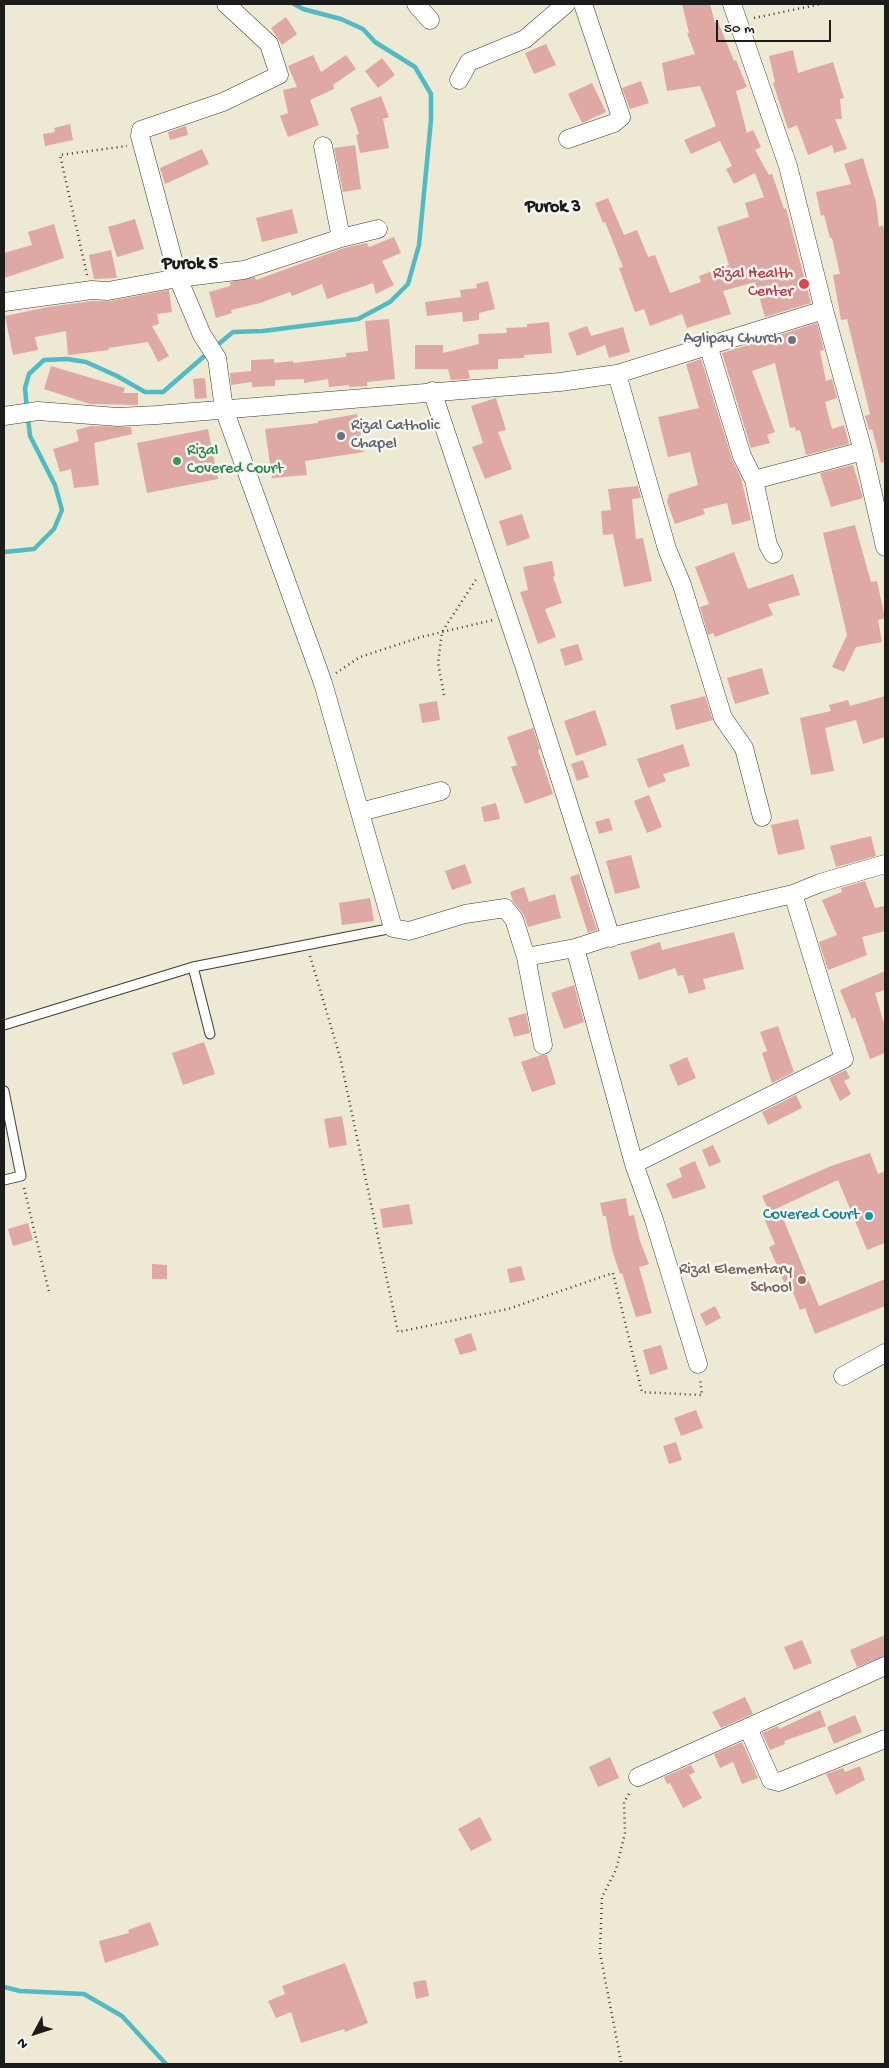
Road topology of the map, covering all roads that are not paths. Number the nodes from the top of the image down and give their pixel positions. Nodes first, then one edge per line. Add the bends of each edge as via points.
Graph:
1 (226, 4) edge
2 (416, 4) edge
3 (566, 4) edge
4 (583, 4) edge
5 (734, 12) edge
6 (430, 20) dead end
7 (459, 80) dead end
8 (568, 139) dead end
9 (324, 146) dead end
10 (378, 229) dead end
11 (341, 238) junction
12 (178, 278) junction
13 (4, 302) edge
14 (824, 310) junction
15 (708, 345) junction
16 (617, 374) junction
17 (432, 391) junction
18 (224, 409) junction
19 (9, 415) edge
20 (863, 451) junction
21 (754, 480) junction
22 (885, 547) edge
23 (773, 554) dead end
24 (441, 791) dead end
25 (360, 812) junction
26 (762, 817) dead end
27 (885, 864) edge
28 (793, 894) junction
29 (393, 928) junction
30 (611, 938) junction
31 (575, 948) junction
32 (526, 957) junction
33 (193, 967) junction
34 (4, 1025) edge
35 (210, 1034) dead end
36 (543, 1045) dead end
37 (4, 1091) edge
38 (634, 1164) junction
39 (4, 1180) edge
40 (885, 1353) edge
41 (698, 1364) road end
42 (842, 1376) dead end
43 (885, 1666) edge
44 (748, 1728) junction
45 (885, 1739) edge
46 (638, 1777) road end

1 - 12 street via 268,44 279,75 223,102 141,130
2 - 6 street
3 - 7 street via 525,39 469,62
4 - 8 street via 622,117 614,123
5 - 14 street via 788,166
9 - 11 street
10 - 11 street
11 - 12 street via 244,270
12 - 13 street
12 - 18 street via 202,335 217,358
14 - 15 street
14 - 20 street
15 - 16 street
15 - 21 street via 742,456
16 - 17 street via 560,382
16 - 26 street via 667,549 682,586 723,718 744,748
17 - 18 street
17 - 30 street
18 - 19 street via 157,416 38,411
18 - 25 street via 323,683
20 - 21 street
20 - 22 street
21 - 23 street via 768,545
24 - 25 street
25 - 29 street
27 - 28 street
28 - 30 street
28 - 38 street via 844,1059
29 - 32 street via 409,931 465,914 505,908 514,919
29 - 33 lane
30 - 31 street
31 - 32 street
31 - 38 street
32 - 36 street
33 - 34 lane
33 - 35 lane
37 - 39 lane via 21,1176
38 - 41 street
40 - 42 street
43 - 44 street
44 - 45 street via 771,1780 779,1782
44 - 46 street

